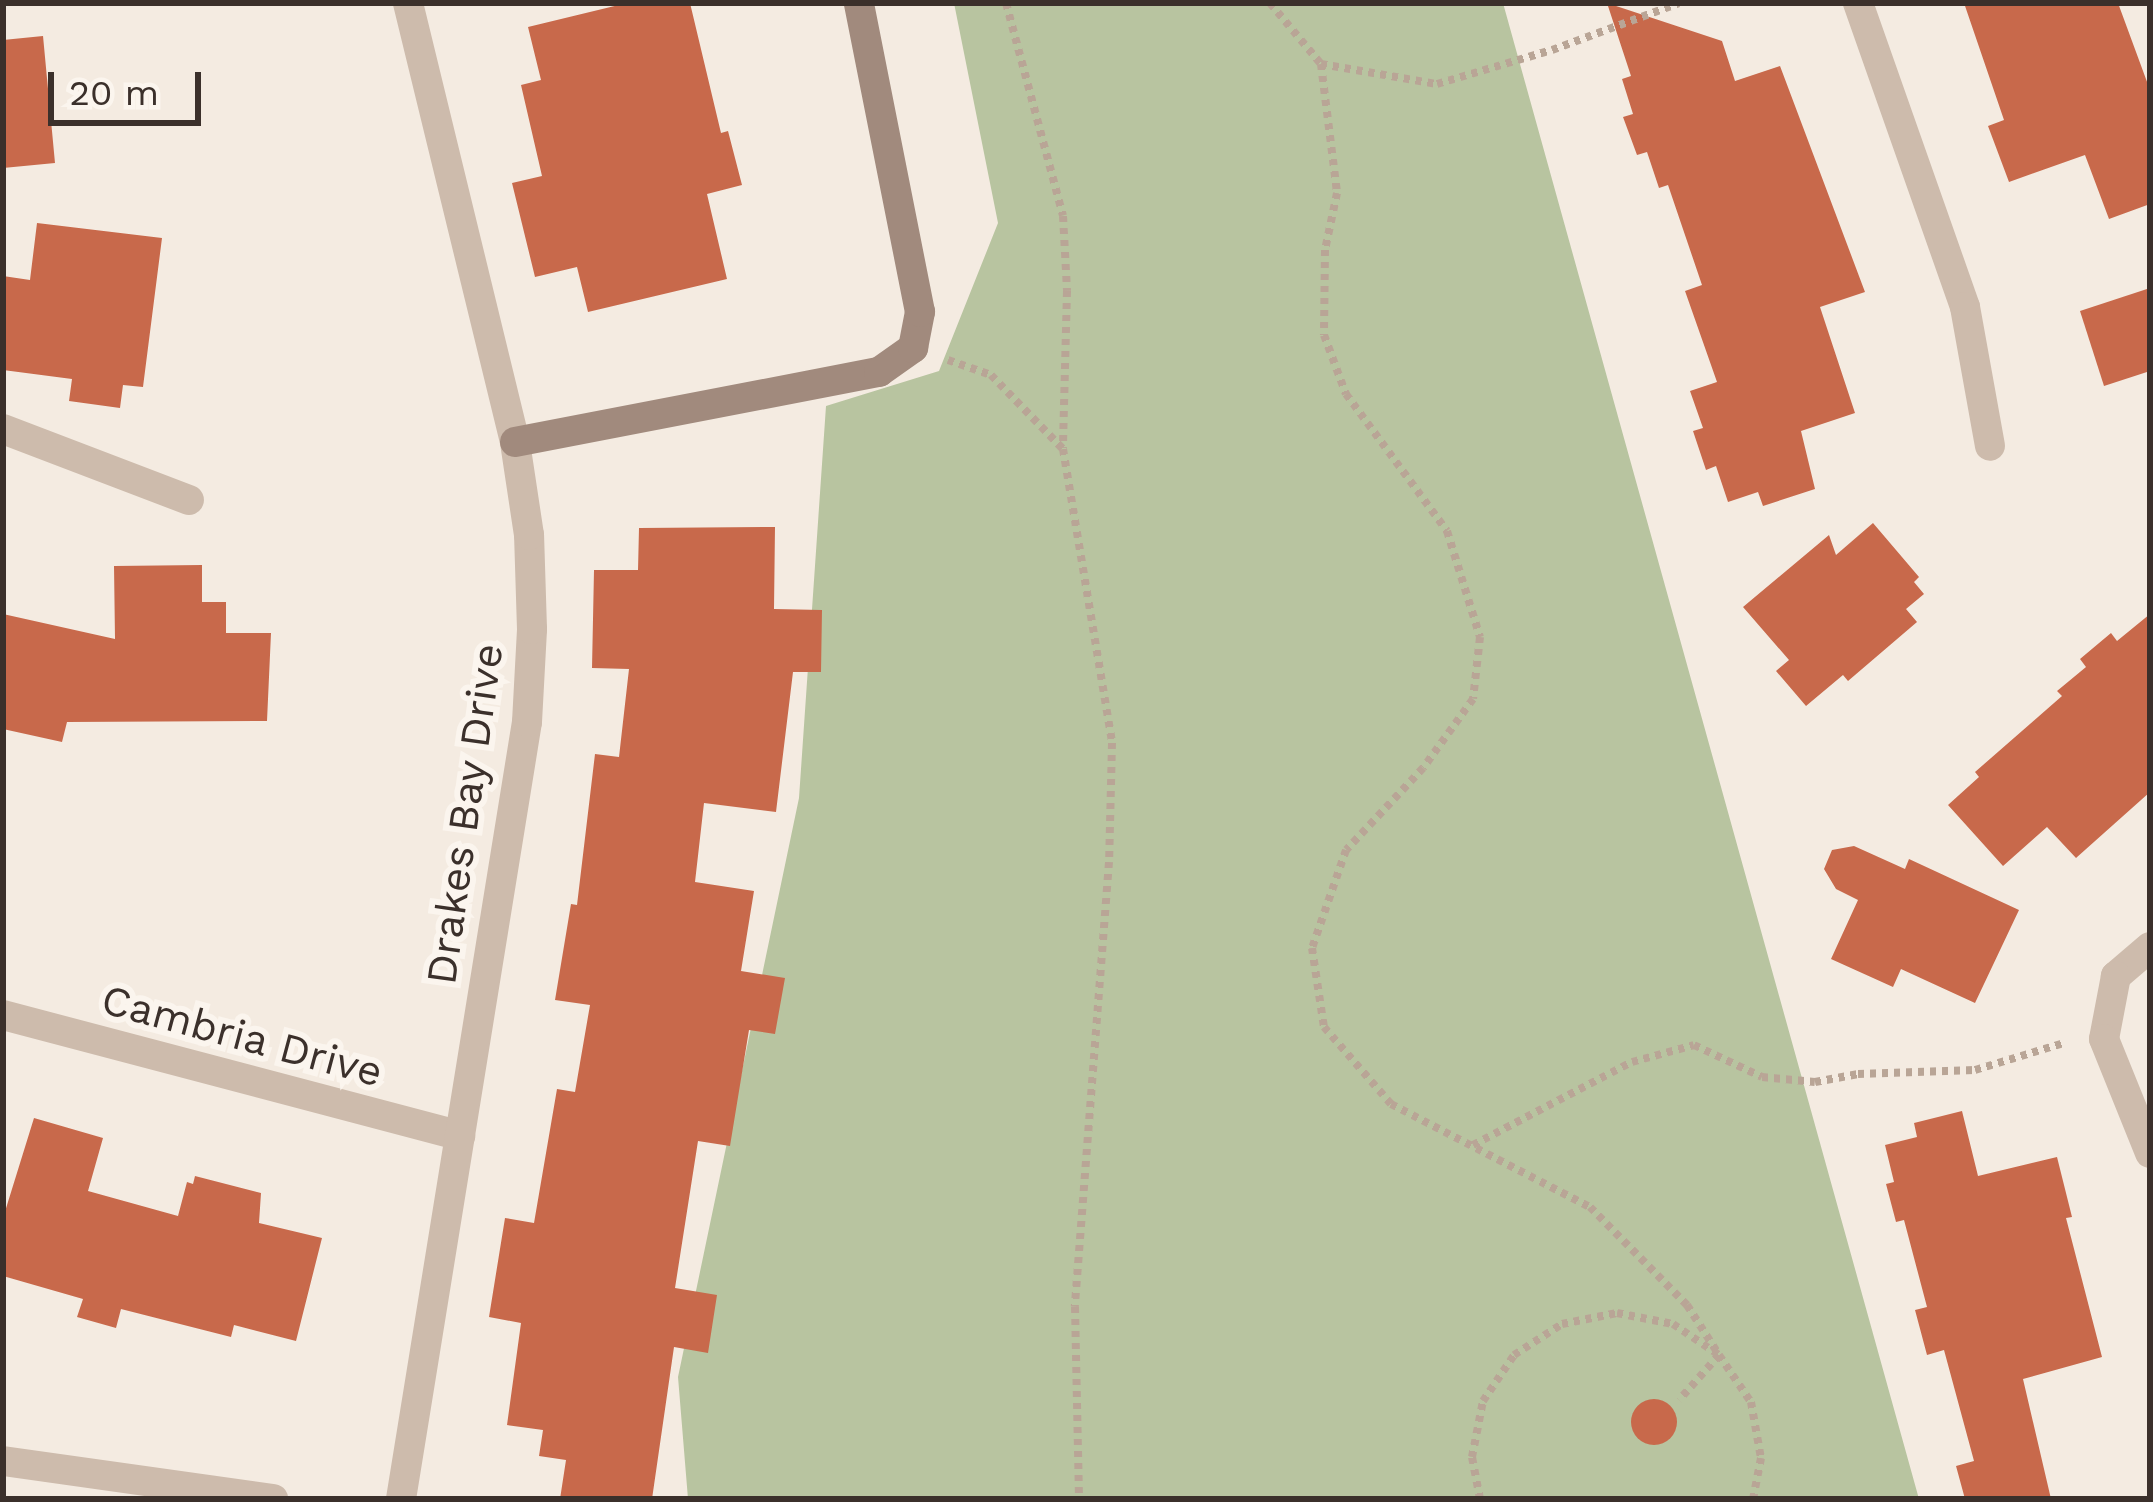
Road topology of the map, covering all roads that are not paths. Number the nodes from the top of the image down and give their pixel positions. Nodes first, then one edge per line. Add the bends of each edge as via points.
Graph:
1 (408, 3) edge
2 (859, 3) edge
3 (1858, 3) edge
4 (3, 429) edge
5 (514, 442) junction
6 (1990, 446) dead end
7 (189, 500) dead end
8 (2150, 947) edge
9 (3, 1015) edge
10 (460, 1136) junction
11 (2150, 1153) edge
12 (3, 1461) edge
13 (273, 1499) edge
14 (401, 1499) edge

1 - 5 street, Drakes Bay Drive
2 - 5 street via 920,311 913,348 880,372
3 - 6 street via 1965,307
4 - 7 street
5 - 10 street, Drakes Bay Drive via 529,535 526,722
8 - 11 street via 2116,976 2104,1039
9 - 10 street, Cambria Drive
10 - 14 street, Drakes Bay Drive
12 - 13 street

